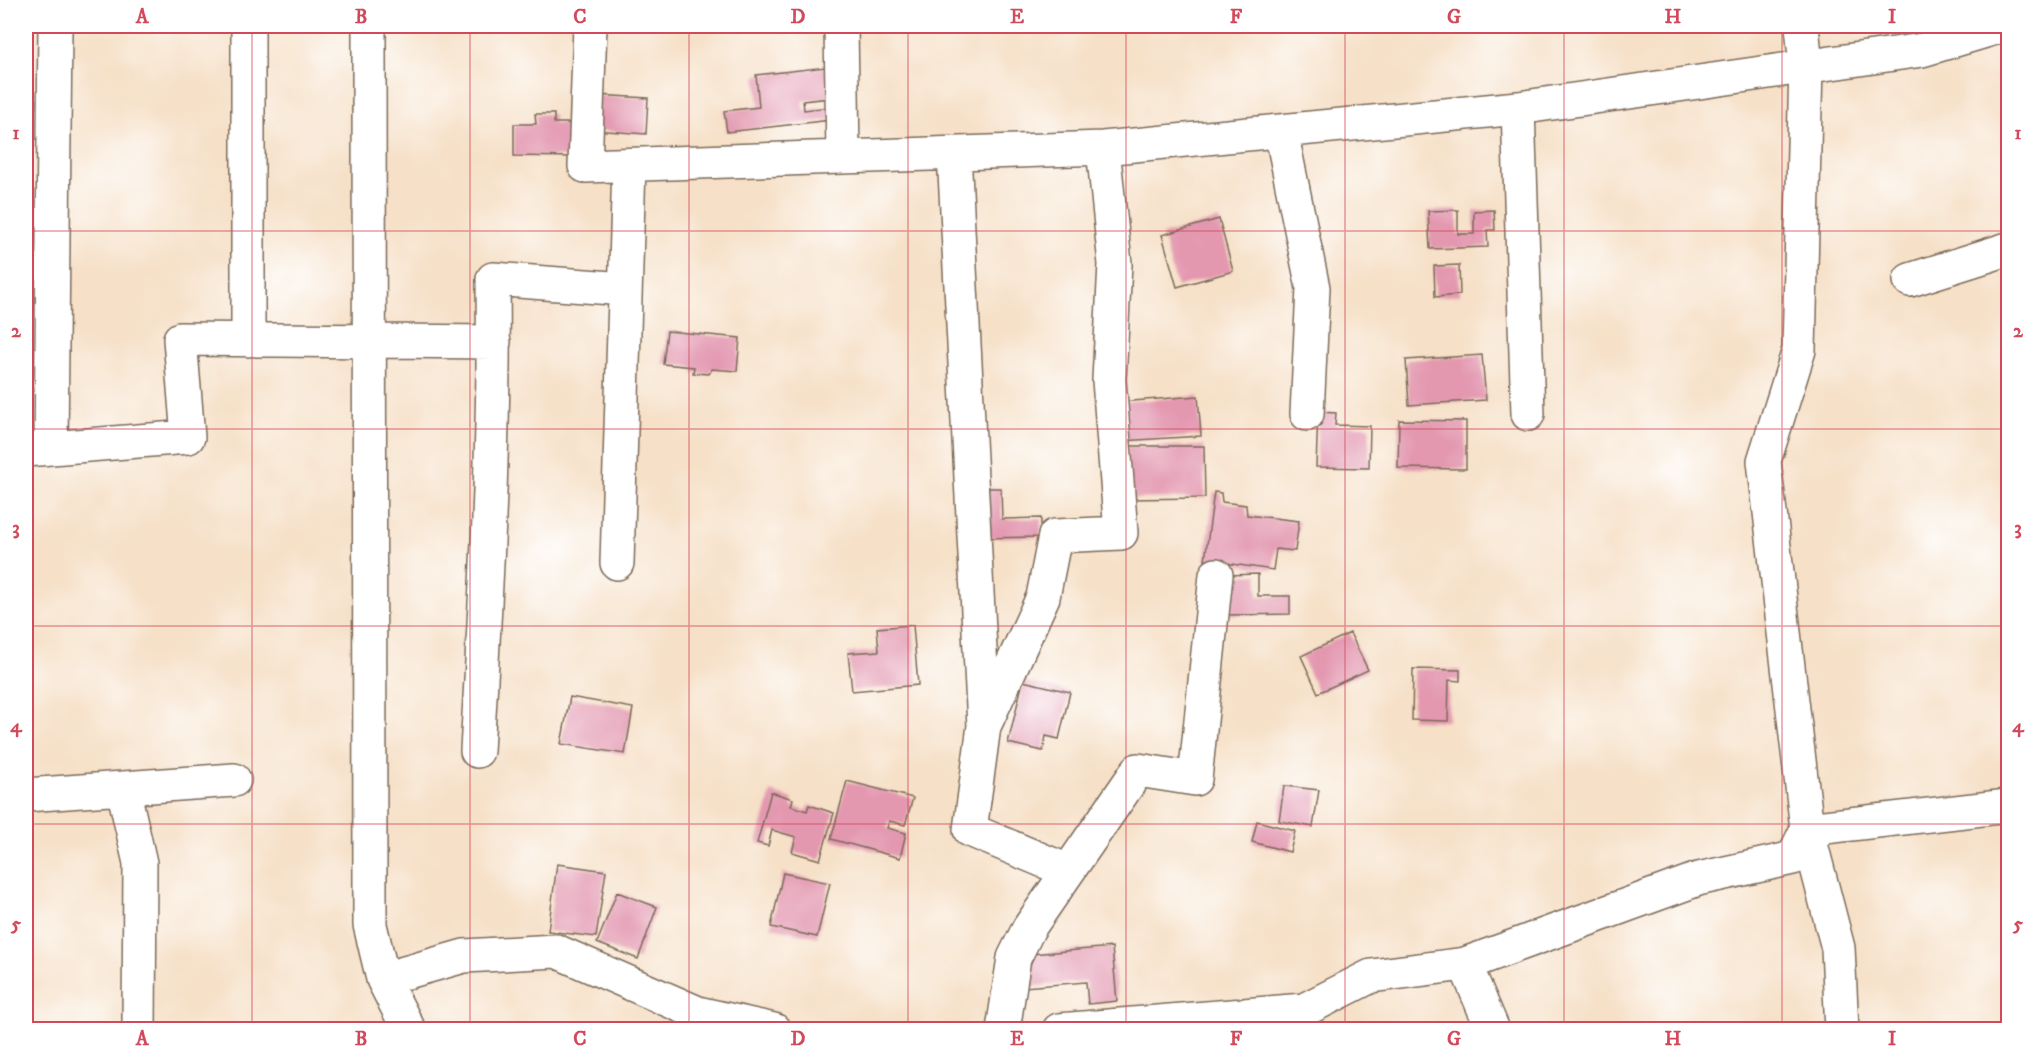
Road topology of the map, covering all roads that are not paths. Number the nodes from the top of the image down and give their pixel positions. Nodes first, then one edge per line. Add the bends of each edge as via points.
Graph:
1 (55, 26) edge
2 (248, 26) edge
3 (369, 26) edge
4 (590, 26) edge
5 (841, 26) edge
6 (1802, 26) edge
7 (2002, 26) edge
8 (1806, 66) junction
9 (1518, 108) junction
10 (1281, 131) junction
11 (1102, 148) junction
12 (954, 153) junction
13 (843, 156) junction
14 (629, 165) junction
15 (2008, 249) edge
16 (1910, 280) dead end
17 (625, 289) junction
18 (248, 340) junction
19 (369, 341) junction
20 (494, 342) junction
21 (1306, 414) dead end
22 (1528, 414) dead end
23 (38, 449) edge
24 (617, 563) dead end
25 (1216, 575) dead end
26 (984, 726) junction
27 (477, 752) dead end
28 (234, 780) dead end
29 (123, 788) junction
30 (26, 795) edge
31 (2008, 806) edge
32 (1807, 829) junction
33 (1068, 871) junction
34 (1465, 964) junction
35 (383, 979) junction
36 (1308, 1020) edge
37 (140, 1029) edge
38 (409, 1029) edge
39 (774, 1029) edge
40 (1003, 1029) edge
41 (1059, 1029) edge
42 (1493, 1029) edge
43 (1842, 1029) edge

1 - 23 street
2 - 18 street
3 - 19 street
4 - 14 street via 585,166
5 - 13 street
6 - 8 street
7 - 8 street via 1922,50
8 - 9 street
8 - 32 street via 1799,350 1764,461
9 - 10 street
9 - 22 street
10 - 11 street
10 - 21 street via 1313,288
11 - 12 street
11 - 26 street via 1115,264 1109,380 1121,533 1055,536 1043,597
12 - 13 street
12 - 26 street
13 - 14 street
14 - 17 street
15 - 16 street
17 - 20 street via 493,279
17 - 24 street
18 - 19 street
18 - 23 street via 180,339 188,437
19 - 20 street
19 - 35 street via 370,925
20 - 27 street
25 - 33 street via 1195,779 1138,770
26 - 33 street via 970,830
28 - 29 street
29 - 30 street
29 - 37 street via 141,863
31 - 32 street
32 - 34 street via 1793,858 1698,879
32 - 43 street via 1838,948
33 - 40 street via 1029,928 1014,958
34 - 36 street via 1371,976
34 - 42 street
35 - 38 street
35 - 39 street via 464,956 556,951 698,1013
36 - 41 street

